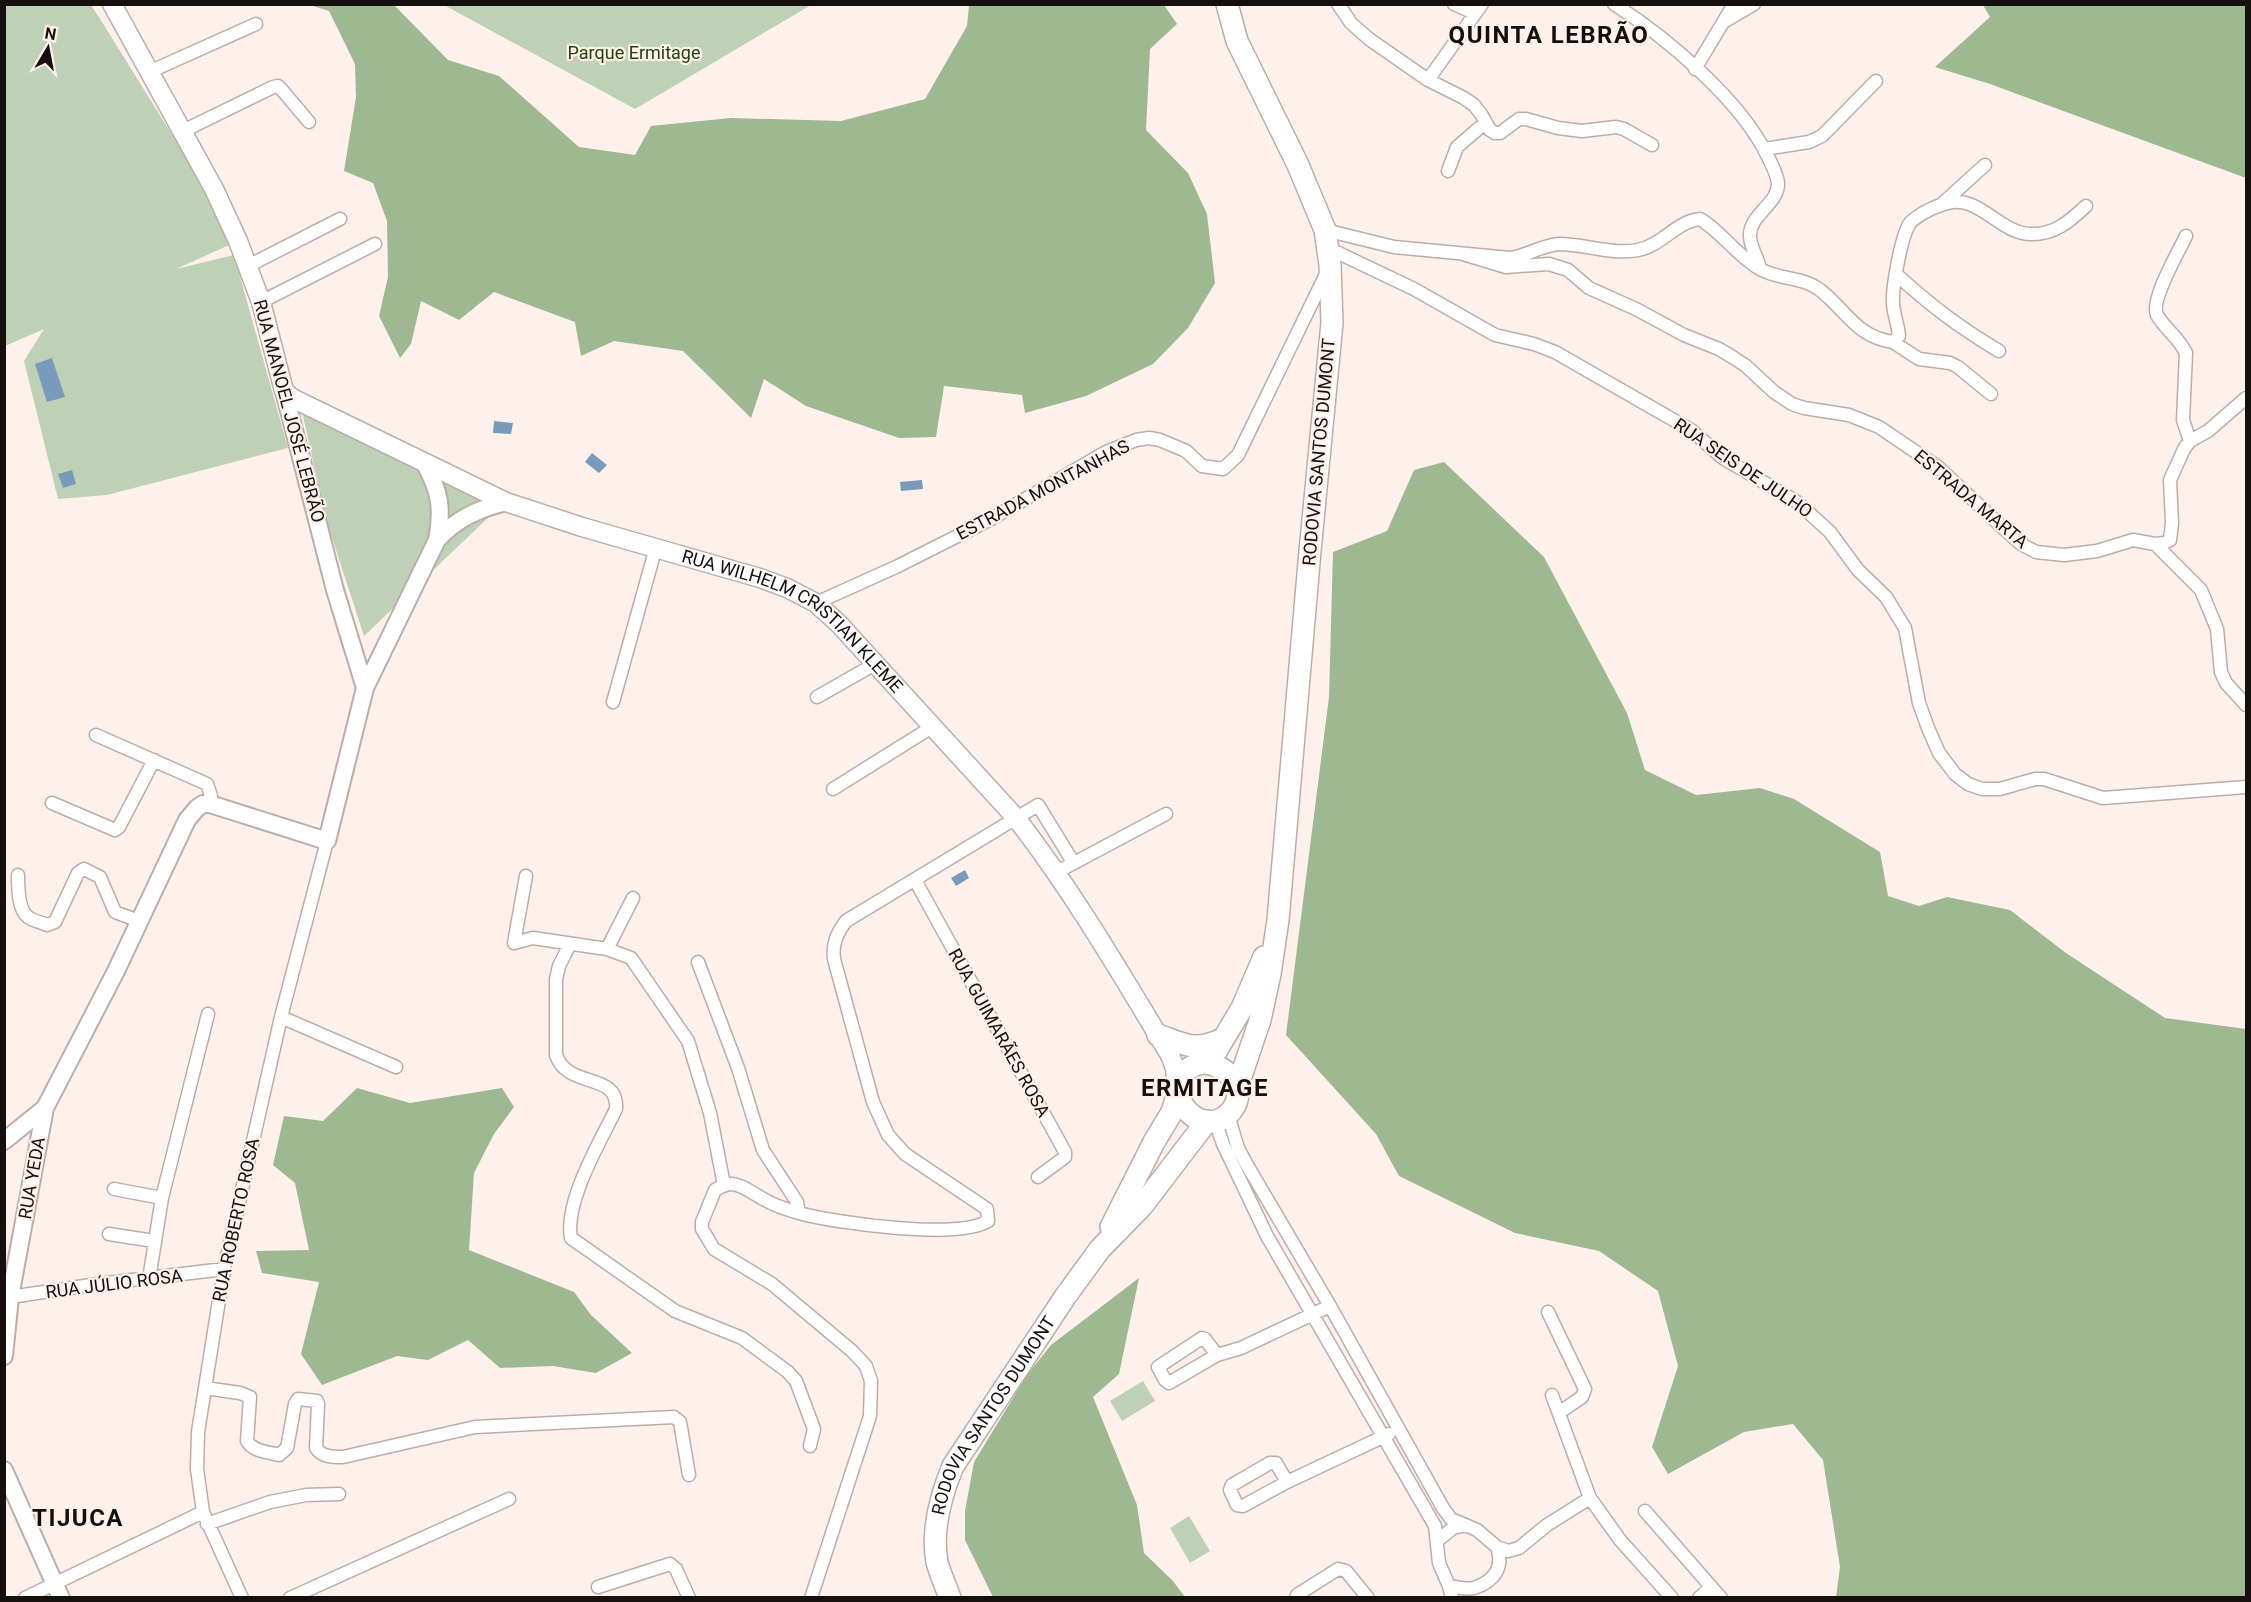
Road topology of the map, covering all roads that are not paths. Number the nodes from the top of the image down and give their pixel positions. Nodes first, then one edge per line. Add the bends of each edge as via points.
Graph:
1 (112, 4) edge
2 (1227, 4) edge
3 (1338, 4) edge
4 (1454, 4) edge
5 (1614, 4) edge
6 (1734, 4) edge
7 (1754, 4) edge
8 (1478, 9) edge
9 (1724, 22) junction
10 (256, 24) dead end
11 (1695, 69) junction
12 (149, 72) junction
13 (1428, 80) junction
14 (1876, 81) dead end
15 (309, 122) dead end
16 (1485, 123) junction
17 (183, 131) junction
18 (1652, 146) dead end
19 (1764, 149) junction
20 (1985, 165) dead end
21 (1448, 171) dead end
22 (1943, 203) junction
23 (2085, 206) dead end
24 (340, 219) dead end
25 (2186, 236) dead end
26 (375, 244) dead end
27 (1328, 248) junction
28 (1463, 254) junction
29 (248, 266) junction
30 (1760, 269) junction
31 (1896, 274) junction
32 (261, 302) junction
33 (1893, 342) junction
34 (1999, 351) dead end
35 (284, 391) junction
36 (1991, 394) dead end
37 (2247, 398) edge
38 (2190, 441) junction
39 (424, 462) junction
40 (506, 502) junction
41 (437, 540) junction
42 (2155, 544) junction
43 (656, 547) junction
44 (816, 603) junction
45 (875, 664) junction
46 (364, 688) junction
47 (817, 697) dead end
48 (613, 702) dead end
49 (2247, 705) edge
50 (932, 727) junction
51 (96, 735) dead end
52 (154, 760) junction
53 (2247, 787) edge
54 (832, 789) dead end
55 (52, 803) dead end
56 (210, 804) junction
57 (1166, 814) dead end
58 (1016, 818) junction
59 (327, 841) junction
60 (1073, 862) junction
61 (1057, 872) junction
62 (18, 875) dead end
63 (526, 876) dead end
64 (915, 880) junction
65 (633, 898) dead end
66 (1278, 920) junction
67 (138, 921) junction
68 (570, 944) junction
69 (607, 949) junction
70 (698, 962) dead end
71 (208, 1014) dead end
72 (281, 1017) junction
73 (1158, 1035) junction
74 (1223, 1039) junction
75 (1205, 1063) junction
76 (396, 1067) dead end
77 (1237, 1088) junction
78 (1177, 1096) junction
79 (45, 1108) junction
80 (1217, 1119) junction
81 (4, 1141) edge
82 (1038, 1177) dead end
83 (724, 1185) junction
84 (114, 1189) dead end
85 (162, 1197) junction
86 (799, 1213) junction
87 (109, 1234) dead end
88 (154, 1241) junction
89 (1100, 1249) junction
90 (224, 1269) junction
91 (149, 1279) junction
92 (8, 1298) edge
93 (1330, 1306) junction
94 (1548, 1312) dead end
95 (1313, 1314) junction
96 (1217, 1355) junction
97 (4, 1356) edge
98 (205, 1388) junction
99 (1552, 1395) dead end
100 (1560, 1412) junction
101 (1398, 1430) junction
102 (1384, 1437) junction
103 (810, 1446) dead end
104 (689, 1475) dead end
105 (6, 1480) edge
106 (1287, 1482) junction
107 (339, 1494) dead end
108 (1590, 1498) junction
109 (509, 1499) dead end
110 (1645, 1511) dead end
111 (205, 1518) junction
112 (1465, 1525) junction
113 (1438, 1540) junction
114 (1497, 1547) junction
115 (598, 1587) dead end
116 (1711, 1587) junction
117 (58, 1591) edge
118 (1450, 1592) edge
119 (1365, 1597) edge
120 (25, 1598) edge
121 (242, 1598) edge
122 (290, 1598) edge
123 (689, 1598) edge
124 (811, 1598) edge
125 (950, 1598) edge
126 (1296, 1598) edge
127 (1672, 1598) edge
128 (1699, 1598) edge
129 (1721, 1598) edge

1 - 12 main road, RUA MANOEL JOSÉ LEBRÃO
2 - 27 highway, RODOVIA SANTOS DUMONT via 1237,41 1298,165
3 - 13 street via 1369,39
4 - 8 street
5 - 11 street via 1663,39
6 - 9 street
7 - 9 street
8 - 13 street
9 - 11 street
10 - 12 street
11 - 19 street via 1727,98
12 - 17 main road, RUA MANOEL JOSÉ LEBRÃO
13 - 16 street via 1469,101
14 - 19 street via 1822,136 1809,142
15 - 17 street via 278,86
16 - 18 street via 1495,133 1519,119 1582,131 1616,127
16 - 21 street via 1457,147
17 - 29 main road, RUA MANOEL JOSÉ LEBRÃO
19 - 30 street via 1778,182 1774,197 1751,227
20 - 22 street
22 - 23 street via 1969,204 2012,231 2032,234 2047,234 2061,227
22 - 31 street via 1914,218 1909,225
24 - 29 street
25 - 38 street via 2155,308 2186,353 2183,420
26 - 32 street
27 - 28 street via 1395,247
27 - 44 street, ESTRADA MONTANHAS via 1293,339 1238,455 1223,469 1202,466 1186,451 1160,440 1136,440 1106,452 991,519
27 - 53 street, RUA SEIS DE JULHO via 1414,289 1495,335 1555,352 1691,430 1734,466 1797,502 1830,532 1857,570 1897,613 1905,628 1919,703 1928,728 1939,753 1968,784 2000,789 2044,779 2103,798
27 - 66 highway, RODOVIA SANTOS DUMONT via 1332,323
28 - 30 street via 1521,257 1561,244 1640,250 1700,219
28 - 42 street, ESTRADA MARTA via 1506,267 1549,264 1568,270 1589,288 1719,349 1792,404 1849,415 1879,427 1938,467 2021,544 2036,552 2079,554 2133,540
29 - 32 main road, RUA MANOEL JOSÉ LEBRÃO
30 - 33 street via 1818,288 1854,325 1883,341
31 - 33 street via 1893,302 1899,336
31 - 34 street via 1933,308
32 - 35 main road, RUA MANOEL JOSÉ LEBRÃO
33 - 36 street via 1918,359 1958,367
35 - 39 main road, RUA WILHELM CRISTIAN KLEME
35 - 46 street, RUA MANOEL JOSÉ LEBRÃO
37 - 38 street
38 - 42 street via 2170,480 2170,540
39 - 40 main road, RUA WILHELM CRISTIAN KLEME
39 - 41 street via 441,509
40 - 41 street via 474,512 453,524
40 - 43 main road, RUA WILHELM CRISTIAN KLEME
41 - 46 street
42 - 49 street via 2201,590 2217,629 2221,672
43 - 44 main road, RUA WILHELM CRISTIAN KLEME via 760,578
43 - 48 street
44 - 45 main road, RUA WILHELM CRISTIAN KLEME
45 - 47 street
45 - 50 main road, RUA WILHELM CRISTIAN KLEME
46 - 59 street
50 - 54 street
50 - 58 main road, RUA WILHELM CRISTIAN KLEME
51 - 52 street
52 - 55 street via 115,830
52 - 56 street via 207,784
56 - 59 street
56 - 67 street via 202,804 187,820
57 - 60 street
58 - 60 street via 1039,805
58 - 61 main road, RUA WILHELM CRISTIAN KLEME
58 - 64 street
59 - 72 street, RUA ROBERTO ROSA
60 - 61 street
61 - 73 main road, RUA WILHELM CRISTIAN KLEME
62 - 67 street via 24,913 47,925 55,922 78,873 84,869 100,877 115,912
63 - 68 street via 514,943 533,938
64 - 82 street, RUA GUIMARÃES ROSA via 1065,1152 1065,1157
64 - 86 street via 846,921 836,938 834,959 873,1102 888,1135 905,1155 987,1209 988,1221 980,1226 946,1230 872,1226
65 - 69 street
66 - 74 highway via 1242,1008
66 - 77 highway via 1260,1020
67 - 79 street
68 - 69 street
68 - 103 street via 556,979 556,1055 568,1072 609,1089 616,1104 581,1179 571,1238 675,1311 742,1338 788,1372 796,1381 814,1429
69 - 83 street via 631,958 688,1041 710,1113
70 - 86 street via 738,1068 763,1150 797,1202
71 - 85 street
72 - 76 street
72 - 90 street, RUA ROBERTO ROSA
73 - 74 highway via 1190,1047
73 - 75 main road
73 - 78 main road, RUA WILHELM CRISTIAN KLEME via 1175,1068
74 - 75 highway
75 - 77 highway via 1216,1065 1232,1077
75 - 78 highway via 1194,1065 1184,1074
77 - 80 highway via 1234,1107
78 - 80 highway via 1190,1114
78 - 89 highway
79 - 81 street
79 - 92 street, RUA YEDA
80 - 89 highway
80 - 93 street
80 - 95 street via 1223,1144 1267,1236
83 - 86 street via 733,1184
83 - 124 street via 715,1190 702,1222 714,1249 772,1284 808,1314 866,1366 871,1381 870,1416
84 - 85 street
85 - 88 street
87 - 88 street
88 - 91 street
89 - 125 highway, RODOVIA SANTOS DUMONT via 953,1466 938,1512 936,1541 937,1562
90 - 91 street, RUA JÚLIO ROSA
90 - 98 street, RUA ROBERTO ROSA
91 - 92 street, RUA JÚLIO ROSA
92 - 97 street, RUA YEDA
93 - 95 street
93 - 101 street
94 - 100 street via 1585,1389 1582,1397
95 - 96 street
95 - 102 street
96 - 96 street via 1169,1383 1158,1367 1202,1338
98 - 104 street via 250,1398 247,1442 255,1449 279,1455 287,1448 298,1399 317,1401 316,1448 329,1457 475,1427 674,1417 680,1422
98 - 111 street, RUA ROBERTO ROSA via 197,1469
99 - 100 street
100 - 108 street
101 - 102 street
101 - 112 street via 1443,1508 1451,1519
102 - 106 street
102 - 113 street via 1435,1526
105 - 117 street
106 - 106 street via 1276,1463 1270,1462 1230,1490 1237,1504 1243,1506
107 - 111 street via 306,1495
108 - 114 street via 1519,1548 1508,1551
108 - 127 street via 1620,1540
109 - 122 street
110 - 116 street
111 - 117 street
111 - 121 street, RUA ROBERTO ROSA
112 - 113 street via 1453,1528
112 - 114 street via 1486,1535
113 - 118 street via 1439,1563
114 - 118 street via 1501,1559 1489,1580 1472,1589
115 - 123 street via 670,1563
116 - 128 street
116 - 129 street
117 - 120 street
119 - 126 street via 1346,1571 1338,1569

